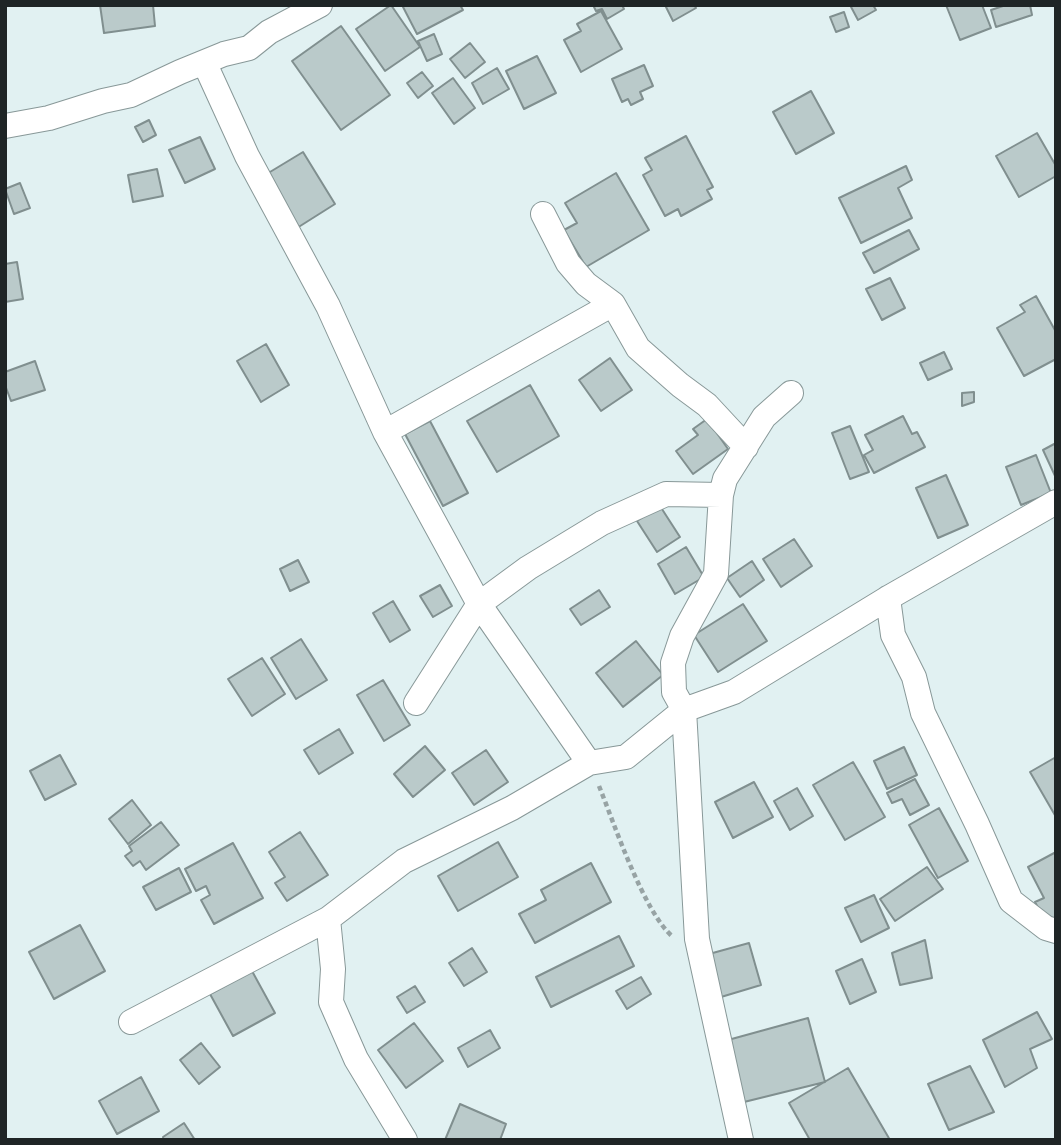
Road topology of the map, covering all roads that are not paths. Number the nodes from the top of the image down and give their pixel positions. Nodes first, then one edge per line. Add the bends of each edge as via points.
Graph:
1 (320, 5) edge
2 (205, 64) junction
3 (5, 126) edge
4 (543, 214) dead end
5 (613, 304) junction
6 (791, 393) dead end
7 (385, 432) junction
8 (746, 447) junction
9 (722, 495) junction
10 (1056, 502) edge
11 (888, 598) junction
12 (479, 604) junction
13 (416, 704) dead end
14 (684, 710) junction
15 (589, 763) junction
16 (328, 919) junction
17 (1056, 930) edge
18 (131, 1022) dead end
19 (405, 1140) edge
20 (741, 1140) edge

1 - 2 street via 249,48
2 - 3 street via 131,95
2 - 7 street via 247,156 328,306
4 - 5 street via 568,263
5 - 7 street
5 - 8 street via 638,348 707,405
6 - 8 street via 764,417
7 - 12 street
8 - 9 street via 725,479
9 - 12 street via 666,494 602,523
9 - 14 street via 716,574 682,636 673,663 674,692
10 - 11 street
11 - 14 street via 734,692
11 - 17 street via 893,635 914,677 923,713 1011,901 1046,928
12 - 13 street
12 - 15 street
14 - 15 street via 626,757
14 - 20 street via 697,939
15 - 16 street via 512,808 404,861
16 - 18 street
16 - 19 street via 331,1002 356,1059

